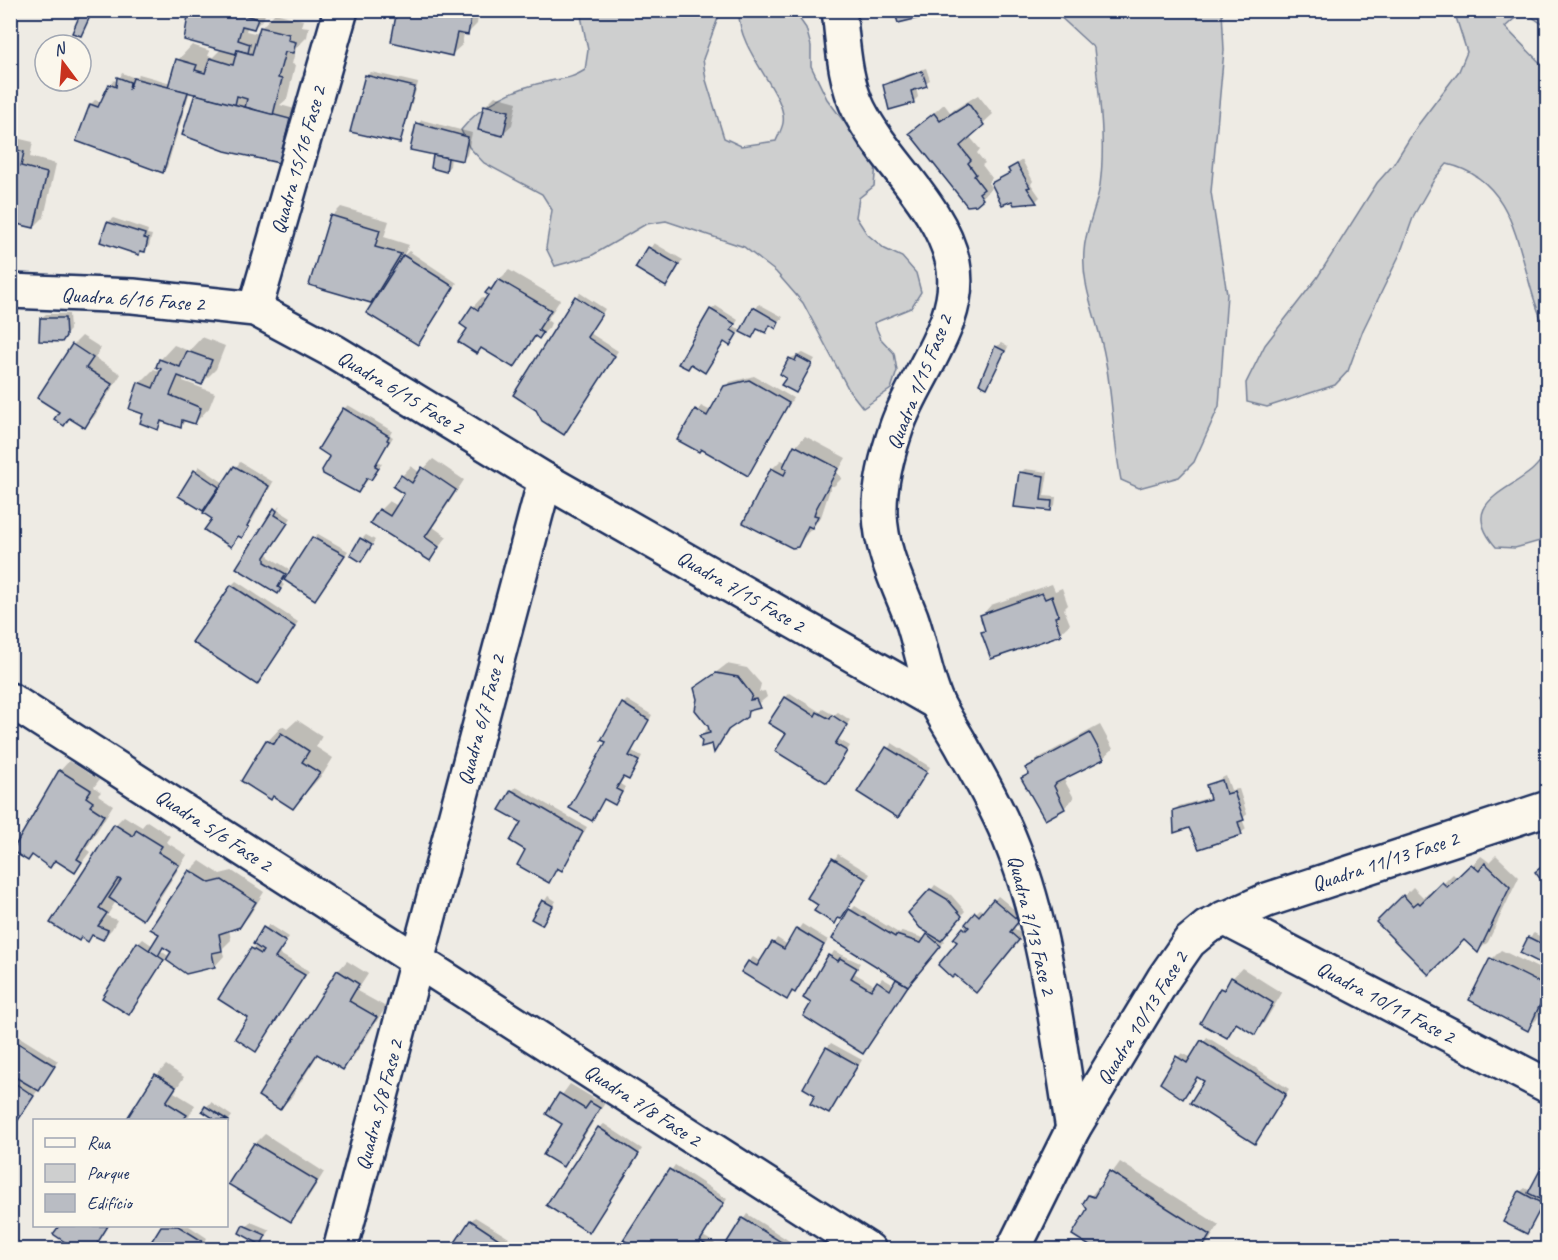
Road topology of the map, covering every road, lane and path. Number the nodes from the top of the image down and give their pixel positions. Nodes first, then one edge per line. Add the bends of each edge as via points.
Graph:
1 (341, 10) edge
2 (839, 10) edge
3 (10, 291) edge
4 (255, 309) junction
5 (545, 480) junction
6 (10, 700) edge
7 (937, 703) junction
8 (1548, 808) edge
9 (1224, 918) junction
10 (418, 961) junction
11 (1548, 1086) edge
12 (1073, 1129) junction
13 (340, 1250) edge
14 (869, 1250) edge
15 (1013, 1250) edge

1 - 4 street, Quadra 15/16 Fase 2
2 - 7 street, Quadra 1/15 Fase 2 via 850,87 858,107 871,132 938,222 953,265 951,304 897,425 884,472 879,513 886,557
3 - 4 street, Quadra 6/16 Fase 2 via 132,296
4 - 5 street, Quadra 6/15 Fase 2 via 335,352
5 - 7 street, Quadra 7/15 Fase 2
5 - 10 street, Quadra 6/7 Fase 2
6 - 10 street, Quadra 5/6 Fase 2
7 - 12 street, Quadra 7/13 Fase 2 via 983,783 1024,880 1047,974
8 - 9 street, Quadra 11/13 Fase 2 via 1267,900
9 - 11 street, Quadra 10/11 Fase 2
9 - 12 street, Quadra 10/13 Fase 2 via 1190,942 1170,969
10 - 13 street, Quadra 5/8 Fase 2
10 - 14 street, Quadra 7/8 Fase 2
12 - 15 street, Quadra 10/13 Fase 2

